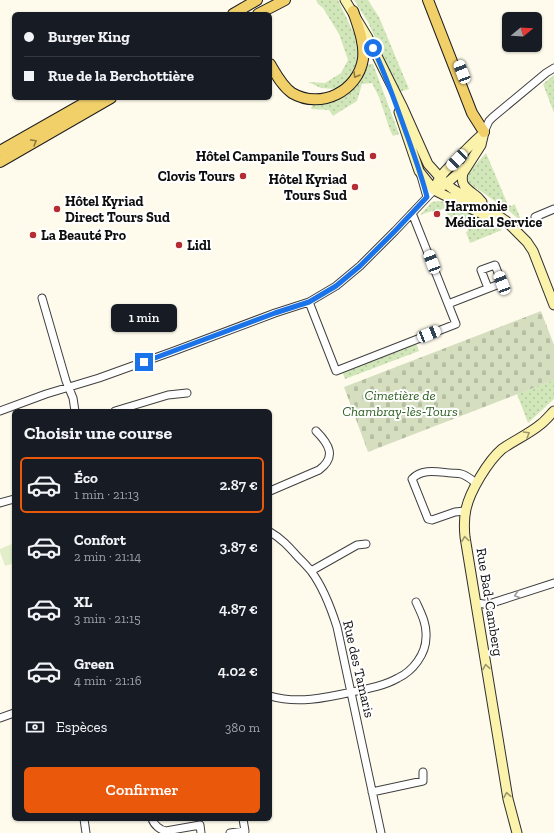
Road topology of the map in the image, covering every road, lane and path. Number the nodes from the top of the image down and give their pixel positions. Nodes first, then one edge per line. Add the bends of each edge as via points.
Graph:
1 (257, 0) edge
2 (285, 0) edge
3 (345, 0) edge
4 (428, 0) edge
5 (434, 0) edge
6 (352, 11) junction
7 (236, 12) edge
8 (262, 12) edge
9 (381, 66) junction
10 (272, 67) edge
11 (554, 68) edge
12 (90, 100) edge
13 (108, 100) edge
14 (484, 132) junction
15 (0, 152) edge
16 (0, 162) edge
17 (469, 163) junction
18 (419, 171) junction
19 (439, 177) junction
20 (446, 184) junction
21 (434, 190) junction
22 (427, 197) junction
23 (554, 209) edge
24 (490, 210) junction
25 (412, 213) junction
26 (535, 216) dead end
27 (520, 235) junction
28 (488, 288) dead end
29 (42, 298) dead end
30 (309, 302) junction
31 (448, 304) junction
32 (554, 305) edge
33 (69, 388) junction
34 (187, 393) dead end
35 (75, 409) edge
36 (122, 409) edge
37 (0, 411) edge
38 (554, 411) edge
39 (316, 431) dead end
40 (476, 484) junction
41 (272, 490) edge
42 (12, 499) edge
43 (0, 503) edge
44 (465, 511) junction
45 (272, 533) edge
46 (366, 544) dead end
47 (311, 571) junction
48 (554, 583) edge
49 (416, 602) dead end
50 (476, 603) junction
51 (351, 692) junction
52 (272, 697) edge
53 (12, 714) edge
54 (0, 718) edge
55 (423, 772) dead end
56 (372, 792) junction
57 (84, 821) edge
58 (153, 821) edge
59 (243, 821) edge
60 (199, 822) edge
61 (86, 833) edge
62 (201, 833) edge
63 (230, 833) edge
64 (381, 833) edge
65 (516, 833) edge

1 - 7 main road
2 - 8 main road
3 - 6 street
4 - 14 main road via 472,113
5 - 14 main road
6 - 9 street
6 -> 10 main road via 362,44 362,59 353,81 340,93 315,100 298,96 285,87
9 - 18 street
9 - 19 street via 428,164
11 - 14 street via 493,116
12 - 15 main road
16 -> 13 main road
14 - 17 street via 481,145
14 - 19 street
17 - 20 street
17 - 24 street via 463,173 462,182
18 - 21 street
18 - 22 street
19 - 20 street
19 - 21 street
20 - 21 street
20 - 24 street
21 - 22 street
21 - 27 street
22 - 25 street
23 - 26 street
24 - 27 street
25 - 30 street via 360,266 336,286
25 - 31 street
27 - 32 street via 533,251
28 - 31 street
29 - 33 street
30 - 31 street via 336,371 456,324
30 - 33 street
33 - 35 street
33 - 37 street
34 - 36 street via 168,395
40 -> 38 street, Rue Bad-Camberg via 498,453 540,425
39 - 41 street via 325,440 329,449 329,458 324,467
40 - 44 street, Rue Bad-Camberg
40 - 44 street via 462,474 432,471 423,472 412,478 428,519
42 - 43 street
50 -> 44 street, Rue Bad-Camberg via 465,537
45 - 47 street, Rue des Tamaris via 287,544
46 - 47 street via 357,545
47 - 51 street, Rue des Tamaris via 320,585 337,627
48 -> 50 street via 496,602
49 - 51 street via 425,623 426,638 416,663 399,678
65 -> 50 street, Rue Bad-Camberg via 508,799
51 - 52 street via 315,699 290,700
51 - 56 street, Rue des Tamaris
53 - 54 street
55 - 56 street via 423,781
56 - 64 street, Rue des Tamaris
57 - 61 street
58 - 60 street via 166,831
59 - 63 street via 245,830
60 - 62 street

